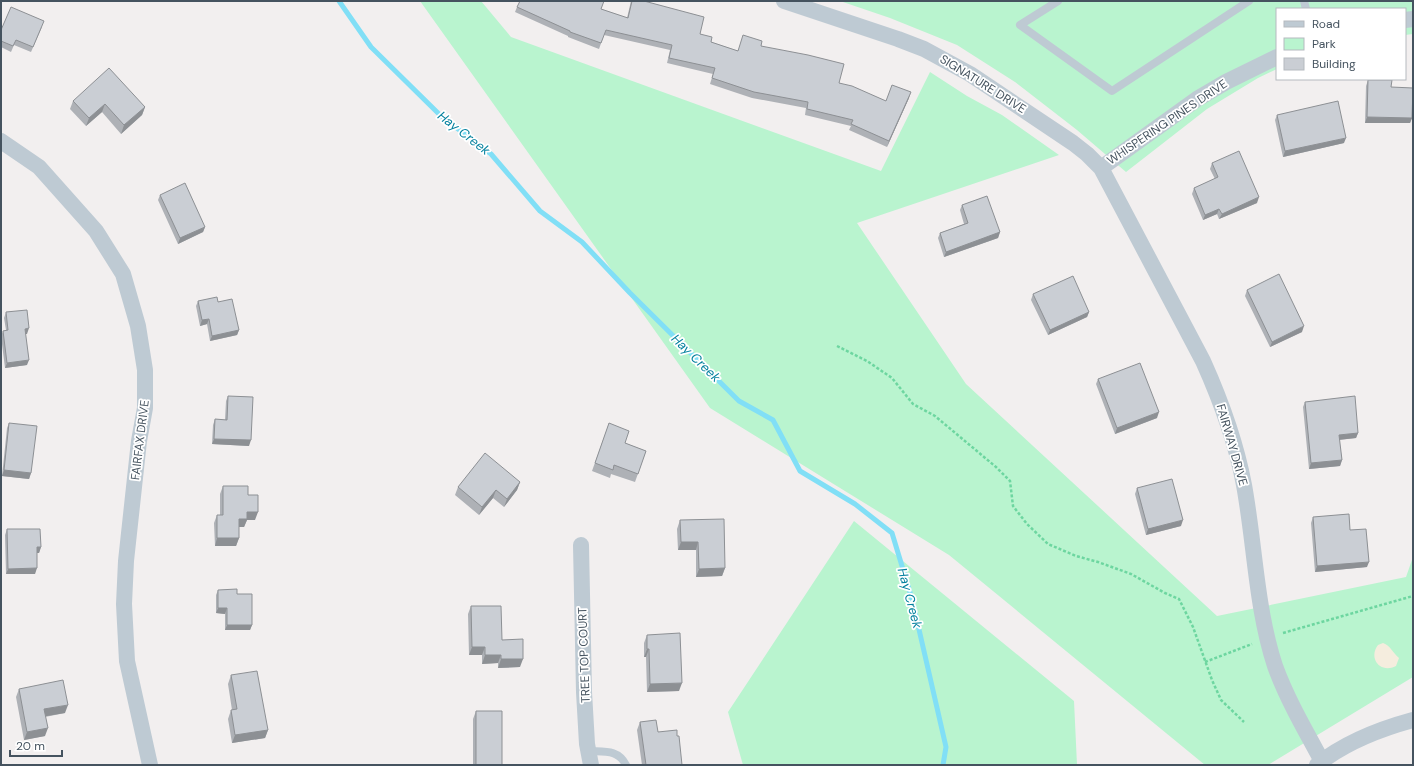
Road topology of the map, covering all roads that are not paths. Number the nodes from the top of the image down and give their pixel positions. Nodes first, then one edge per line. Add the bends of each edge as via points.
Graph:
1 (784, 1) edge
2 (1058, 1) edge
3 (1249, 1) edge
4 (1276, 57) edge
5 (1, 141) edge
6 (1101, 168) junction
7 (581, 545) dead end
8 (1413, 720) edge
9 (590, 758) edge
10 (1320, 763) edge
11 (150, 765) edge
12 (626, 765) edge

1 - 6 street, SIGNATURE DRIVE via 898,39 952,63 1073,143
2 - 3 lane via 1020,25 1112,91
4 - 6 street, WHISPERING PINES DRIVE via 1232,78 1197,99
5 - 11 street, FAIRFAX DRIVE via 39,167 96,231 123,274 138,326 145,370 145,408 126,561 124,604 128,661
6 - 10 street, FAIRWAY DRIVE via 1203,361 1226,418 1240,465 1259,592 1276,667
7 - 9 street, TREE TOP COURT via 584,692
8 - 10 street via 1369,735
9 - 12 lane via 612,752 622,758

